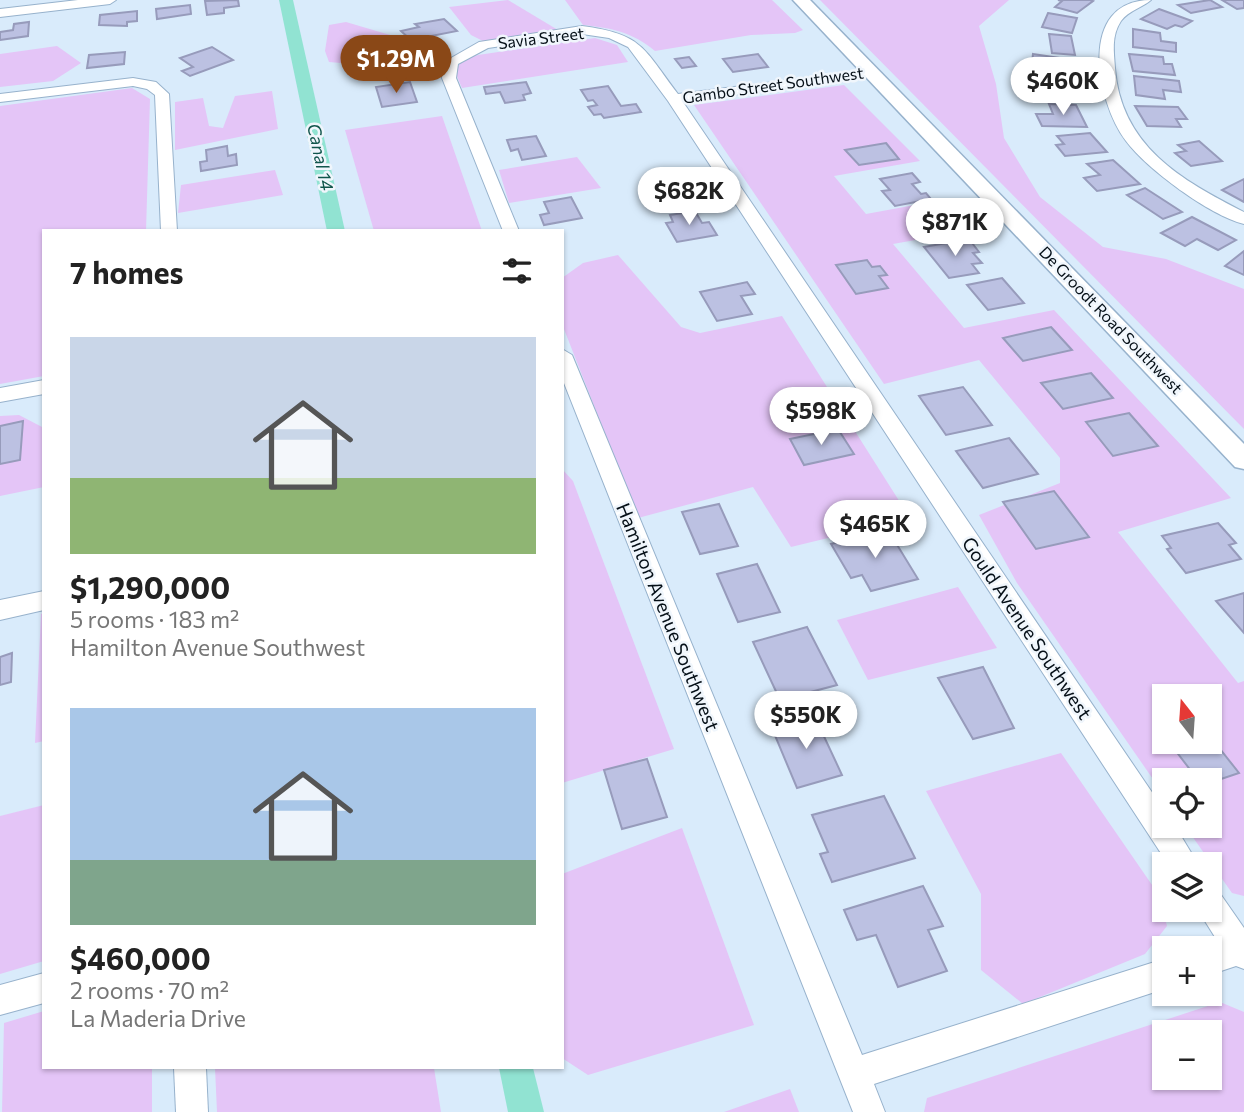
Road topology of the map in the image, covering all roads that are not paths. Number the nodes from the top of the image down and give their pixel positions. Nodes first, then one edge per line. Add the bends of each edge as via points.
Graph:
1 (110, 0) edge
2 (802, 0) edge
3 (1145, 0) edge
4 (0, 13) edge
5 (633, 44) joint
6 (451, 62) joint
7 (871, 72) junction
8 (0, 97) edge
9 (674, 99) junction
10 (1244, 219) edge
11 (169, 229) edge
12 (510, 229) edge
13 (564, 360) edge
14 (42, 387) edge
15 (0, 395) edge
16 (1244, 460) edge
17 (42, 600) edge
18 (0, 610) edge
19 (1176, 852) edge
20 (1222, 921) edge
21 (1243, 951) edge
22 (1222, 957) edge
23 (1152, 978) edge
24 (42, 989) edge
25 (0, 1000) edge
26 (190, 1069) edge
27 (854, 1074) junction
28 (192, 1112) edge
29 (869, 1112) edge

1 - 4 street
2 - 7 street, De Groodt Road Southwest
3 - 10 street via 1131,5 1111,23 1106,43 1111,98 1127,129 1151,158 1198,195
5 - 6 street, Savia Street via 612,34 582,30 484,45
5 - 9 street, Gould Avenue Southwest
6 - 12 street via 449,78
7 - 9 street, Gambo Street Southwest
7 - 16 street, De Groodt Road Southwest
8 - 11 street via 110,83 151,85 162,94 165,105
9 - 19 street, Gould Avenue Southwest
13 - 27 street, Hamilton Avenue Southwest
14 - 15 street
17 - 18 street
20 - 21 street
21 - 22 street
23 - 27 street
24 - 25 street
26 - 28 street
27 - 29 street, Hamilton Avenue Southwest

